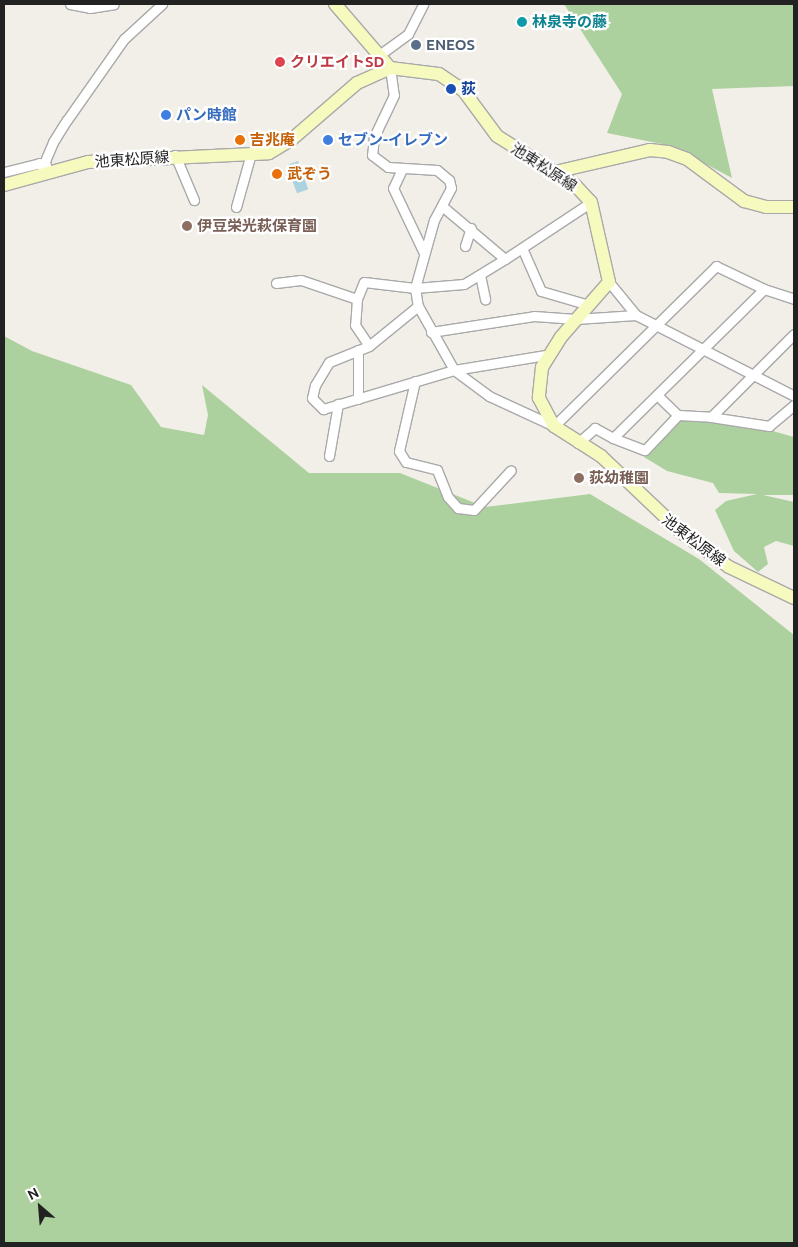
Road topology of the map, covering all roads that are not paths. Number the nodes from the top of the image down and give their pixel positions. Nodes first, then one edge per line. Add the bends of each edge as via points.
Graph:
1 (70, 4) edge
2 (114, 4) edge
3 (162, 4) edge
4 (335, 4) edge
5 (423, 4) edge
6 (382, 53) junction
7 (390, 68) junction
8 (175, 155) junction
9 (250, 157) junction
10 (402, 169) junction
11 (47, 170) junction
12 (4, 172) edge
13 (556, 172) junction
14 (4, 185) edge
15 (194, 200) dead end
16 (591, 202) junction
17 (442, 206) junction
18 (236, 207) dead end
19 (794, 207) edge
20 (471, 228) junction
21 (465, 246) dead end
22 (522, 248) junction
23 (424, 253) junction
24 (505, 259) junction
25 (480, 275) junction
26 (609, 282) junction
27 (276, 283) dead end
28 (415, 288) junction
29 (764, 288) junction
30 (357, 299) junction
31 (485, 299) dead end
32 (794, 300) edge
33 (418, 306) junction
34 (589, 306) junction
35 (636, 315) junction
36 (576, 319) junction
37 (658, 324) junction
38 (431, 332) junction
39 (794, 334) edge
40 (369, 346) junction
41 (704, 349) junction
42 (358, 350) junction
43 (546, 355) junction
44 (454, 370) junction
45 (752, 375) junction
46 (415, 382) junction
47 (658, 395) junction
48 (794, 396) edge
49 (358, 399) junction
50 (338, 404) junction
51 (794, 405) edge
52 (678, 415) junction
53 (711, 417) junction
54 (554, 426) junction
55 (613, 438) junction
56 (578, 443) junction
57 (329, 456) dead end
58 (511, 470) dead end
59 (794, 598) edge

1 - 2 street via 90,8
3 - 11 street via 124,39 52,142
4 - 6 main road
5 - 6 street via 408,34
6 - 7 main road
7 - 9 main road, 池東松原線 via 357,83 291,140 269,153
7 - 10 street via 394,95 374,137 372,156 380,164
7 - 13 main road, 池東松原線 via 419,69 454,82 497,136
8 - 9 main road, 池東松原線
8 - 11 main road, 池東松原線 via 88,162
8 - 15 street
9 - 18 street
10 - 17 street via 427,168 444,174 451,188
10 - 23 street via 393,188
11 - 12 street via 39,163
11 - 14 main road, 池東松原線
13 - 16 main road, 池東松原線
13 - 19 main road via 650,150 668,152 687,159 744,201 766,207
16 - 22 street
16 - 26 main road, 池東松原線
17 - 20 street
17 - 23 street
20 - 21 street
20 - 24 street
22 - 24 street
22 - 34 street via 541,291
23 - 28 street
24 - 25 street
25 - 28 street via 464,284
25 - 31 street
26 - 34 main road, 池東松原線
26 - 35 street
27 - 30 street via 301,280
28 - 30 street via 364,282
28 - 33 street
29 - 32 street
29 - 37 street via 716,266
29 - 41 street
30 - 40 street via 355,325
33 - 38 street
33 - 40 street
34 - 36 main road, 池東松原線
35 - 36 street
35 - 37 street
36 - 38 street via 534,316
36 - 43 main road, 池東松原線
37 - 41 street
37 - 54 street
38 - 44 street
39 - 45 street
40 - 42 street
41 - 45 street
41 - 47 street
42 - 49 street
42 - 50 street via 328,362 315,384 312,398 323,409
43 - 44 street
43 - 54 main road, 池東松原線 via 539,374 539,398
44 - 46 street
44 - 54 street via 496,400
45 - 48 street
45 - 53 street
46 - 49 street
46 - 58 street via 399,450 406,462 437,470 453,503 458,508 474,510
47 - 52 street
47 - 55 street
49 - 50 street
50 - 57 street
51 - 53 street via 769,426
52 - 53 street
52 - 55 street via 645,450
54 - 56 main road, 池東松原線
55 - 56 street via 595,428
56 - 59 main road, 池東松原線 via 601,456 682,533 729,567

